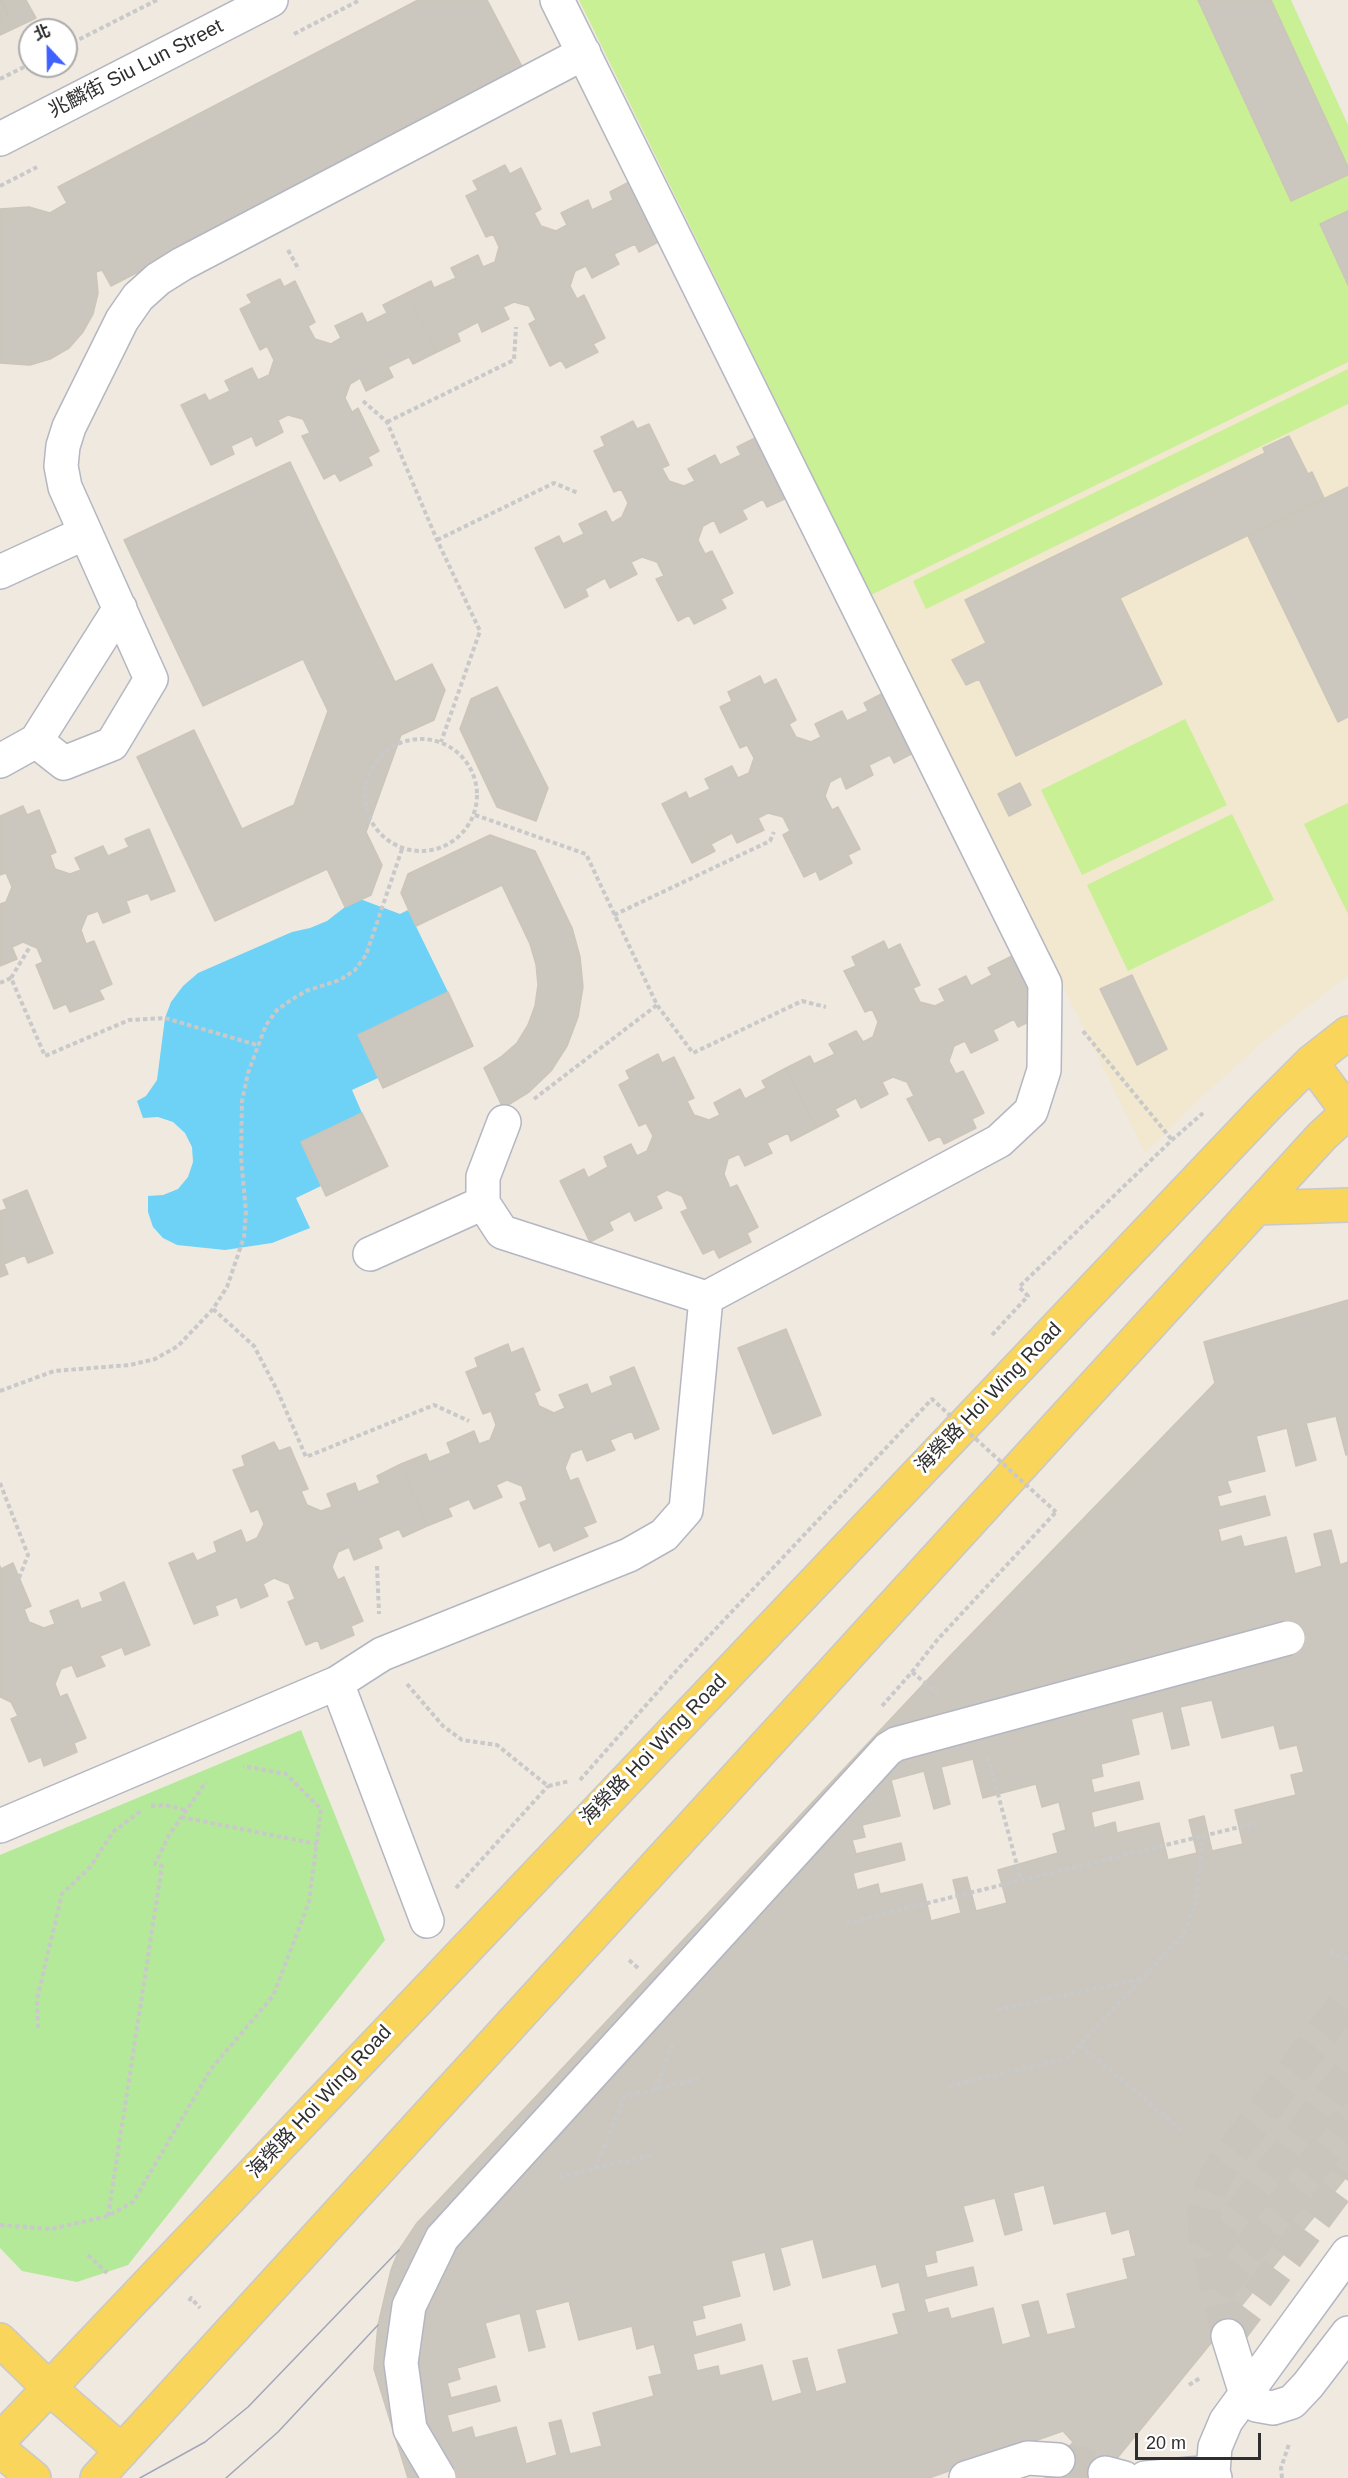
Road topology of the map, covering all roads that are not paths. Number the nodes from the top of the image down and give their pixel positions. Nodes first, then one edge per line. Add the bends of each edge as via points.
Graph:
1 (271, 0) edge
2 (557, 0) edge
3 (584, 53) junction
4 (0, 139) edge
5 (85, 533) junction
6 (0, 572) edge
7 (120, 608) junction
8 (36, 741) junction
9 (0, 761) edge
10 (1348, 1033) edge
11 (1311, 1062) junction
12 (1348, 1112) edge
13 (504, 1122) road end
14 (483, 1203) junction
15 (1348, 1205) edge
16 (1257, 1208) junction
17 (370, 1254) dead end
18 (706, 1298) junction
19 (1288, 1638) dead end
20 (337, 1683) junction
21 (0, 1826) edge
22 (427, 1922) road end
23 (1348, 2253) edge
24 (1348, 2333) edge
25 (1228, 2336) dead end
26 (0, 2340) edge
27 (48, 2387) junction
28 (1246, 2394) junction
29 (0, 2440) edge
30 (0, 2450) edge
31 (122, 2451) junction
32 (1058, 2460) tunnel mouth
33 (1214, 2475) edge
34 (973, 2476) edge
35 (34, 2478) edge
36 (97, 2478) edge
37 (439, 2478) edge
38 (1145, 2478) edge

1 - 4 street, 兆麟街 Siu Lun Street
2 - 3 street
3 - 5 street via 182,264 138,297 122,320 63,446 65,487
3 - 18 street via 1045,984 1044,1070 1030,1110 999,1141
5 - 6 street
5 - 7 street
7 - 8 street
7 - 8 street via 151,679 112,744 64,764
8 - 9 street
10 - 11 main road, 海榮路 Hoi Wing Road
11 - 12 main road
11 - 27 main road, 海榮路 Hoi Wing Road
12 - 16 main road
13 - 14 street via 483,1177
14 - 17 street
14 - 18 street via 502,1232
15 - 16 main road
16 - 31 main road
18 - 20 street via 686,1510 664,1535 629,1555 382,1654
19 - 37 street, bridge via 888,1749 442,2238 409,2306 401,2363 410,2429
20 - 21 street
20 - 22 street
23 - 28 street
24 - 28 street via 1292,2402 1273,2409 1256,2405
25 - 28 street
26 - 27 main road
27 - 29 main road, 海榮路 Hoi Wing Road
27 - 31 main road
28 - 33 street via 1226,2421 1215,2447
30 - 35 main road
31 - 36 main road
32 - 34 street via 1028,2458
33 - 38 street

